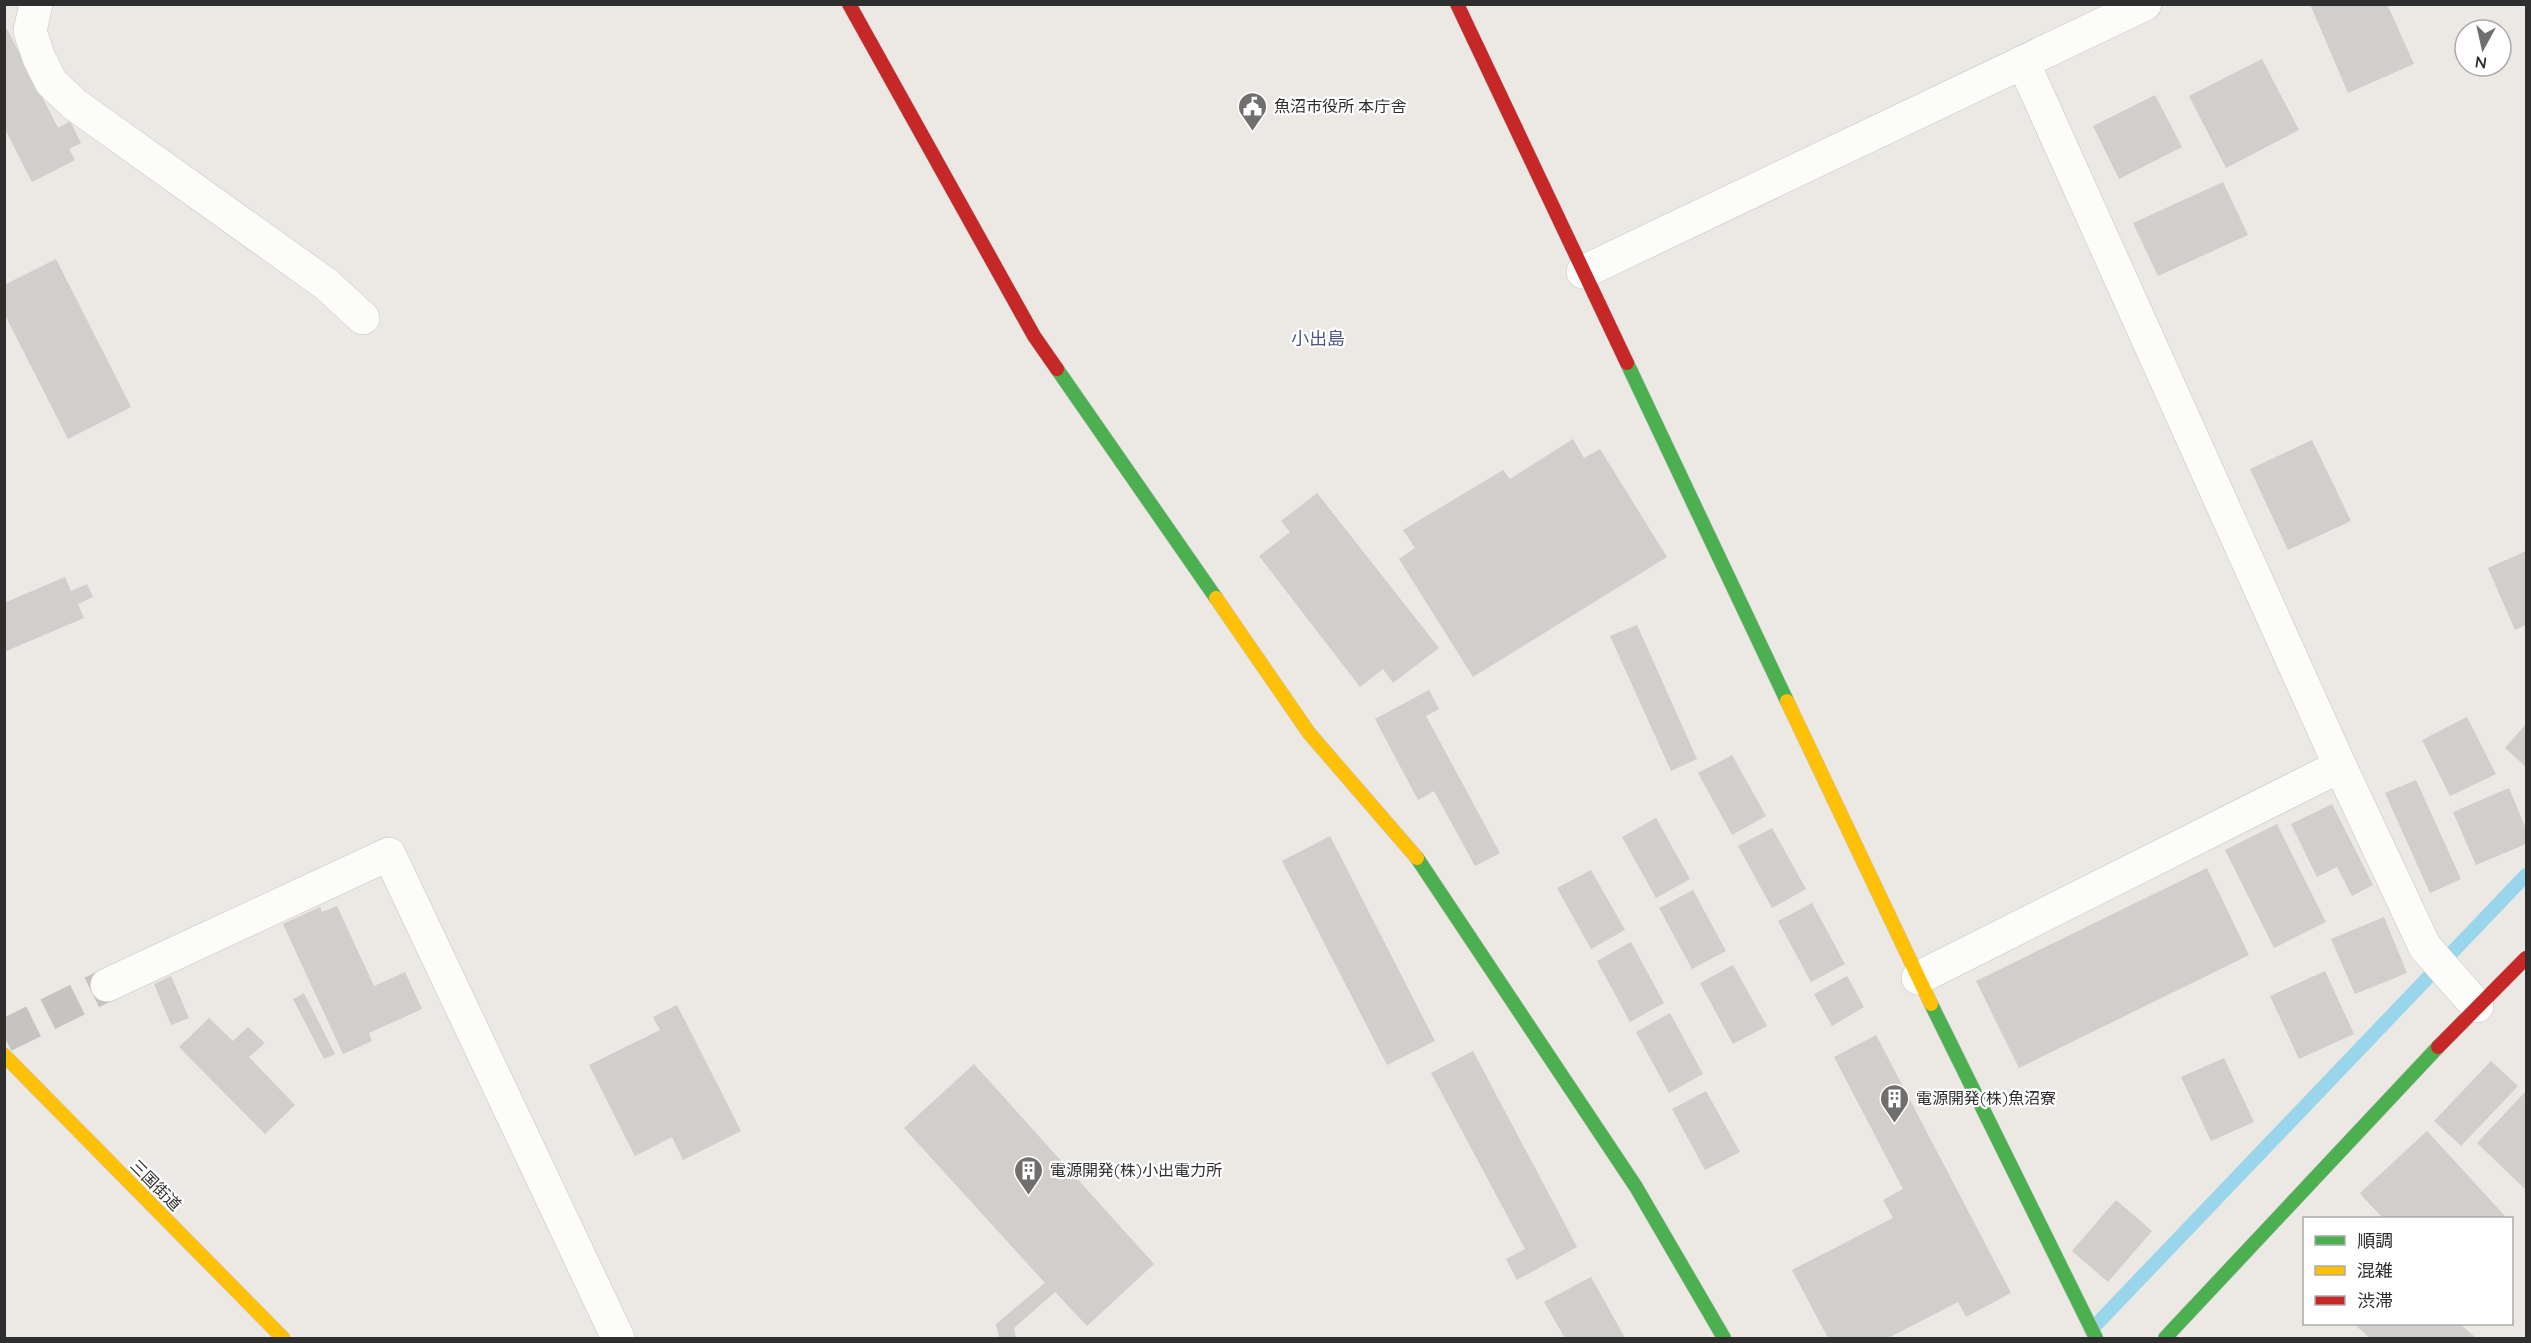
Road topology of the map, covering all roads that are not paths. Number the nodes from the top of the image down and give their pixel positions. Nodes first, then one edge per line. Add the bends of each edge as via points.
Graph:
1 (36, 4) edge
2 (849, 4) edge
3 (1457, 4) edge
4 (2145, 4) edge
5 (2023, 62) junction
6 (1583, 272) junction
7 (363, 318) dead end
8 (2340, 766) junction
9 (2526, 958) edge
10 (1918, 978) junction
11 (107, 985) tunnel mouth
12 (2477, 1006) junction
13 (4, 1055) edge
14 (283, 1338) edge
15 (618, 1338) edge
16 (1724, 1338) edge
17 (2096, 1338) edge
18 (2165, 1338) edge

1 - 7 street via 30,30 51,82 74,104 326,284
2 - 16 main road via 1034,336 1309,734 1416,857 1636,1187
3 - 6 main road
4 - 5 street
5 - 6 street
5 - 8 street
6 - 10 main road
8 - 10 street
8 - 12 street via 2425,946
9 - 12 main road
10 - 17 main road
11 - 15 street via 388,854
12 - 18 main road
13 - 14 main road, 三国街道

